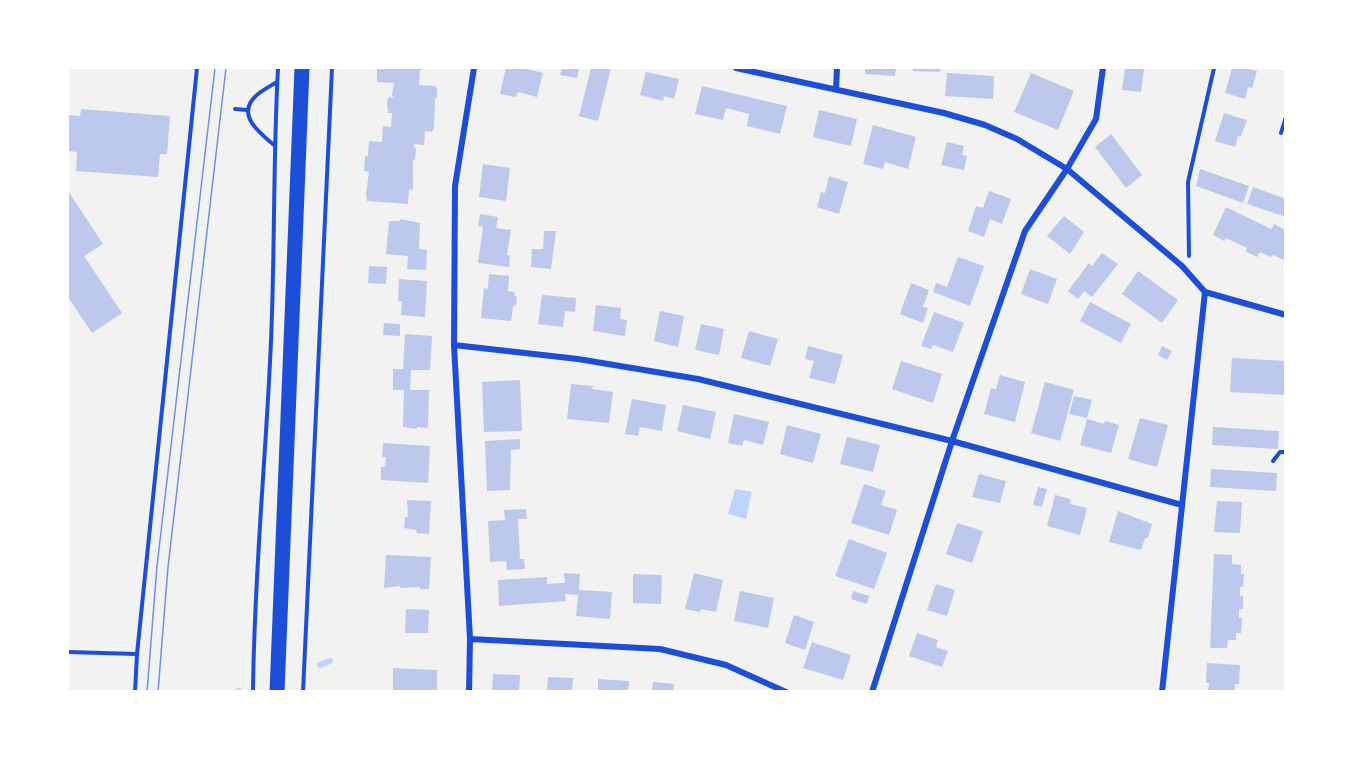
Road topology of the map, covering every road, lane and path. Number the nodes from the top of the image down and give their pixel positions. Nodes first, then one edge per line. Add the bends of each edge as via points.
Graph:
1 (197, 68) edge
2 (278, 68) edge
3 (302, 68) edge
4 (332, 68) edge
5 (474, 68) edge
6 (736, 68) edge
7 (837, 68) edge
8 (1103, 68) edge
9 (1214, 68) edge
10 (277, 82) junction
11 (836, 89) junction
12 (235, 108) dead end
13 (247, 110) junction
14 (1286, 117) edge
15 (1281, 133) dead end
16 (274, 146) junction
17 (1067, 169) junction
18 (1182, 266) junction
19 (1205, 292) junction
20 (1286, 315) edge
21 (454, 345) junction
22 (952, 441) junction
23 (1286, 452) edge
24 (1273, 461) dead end
25 (1182, 505) junction
26 (470, 639) junction
27 (68, 652) edge
28 (137, 654) junction
29 (135, 692) edge
30 (253, 692) edge
31 (277, 692) edge
32 (303, 692) edge
33 (469, 692) edge
34 (786, 692) edge
35 (872, 692) edge
36 (1162, 692) edge

1 - 28 path
2 - 10 path
3 - 31 main road
4 - 32 path
5 - 21 street via 455,186
6 - 11 street
7 - 11 street
8 - 17 street via 1096,119
9 - 18 path via 1188,183 1189,256
10 - 13 path via 253,98
10 - 16 path
11 - 17 street via 985,125
12 - 13 path
13 - 16 path via 253,126
14 - 15 path
16 - 30 path via 271,343
17 - 18 street
17 - 22 street via 1025,231
18 - 19 street
19 - 20 street
19 - 25 street
21 - 22 street via 578,359 698,379
21 - 26 street
22 - 25 street
22 - 35 street
23 - 24 path via 1280,452
25 - 36 street
26 - 33 street
26 - 34 street via 660,649 726,665
27 - 28 path
28 - 29 path

